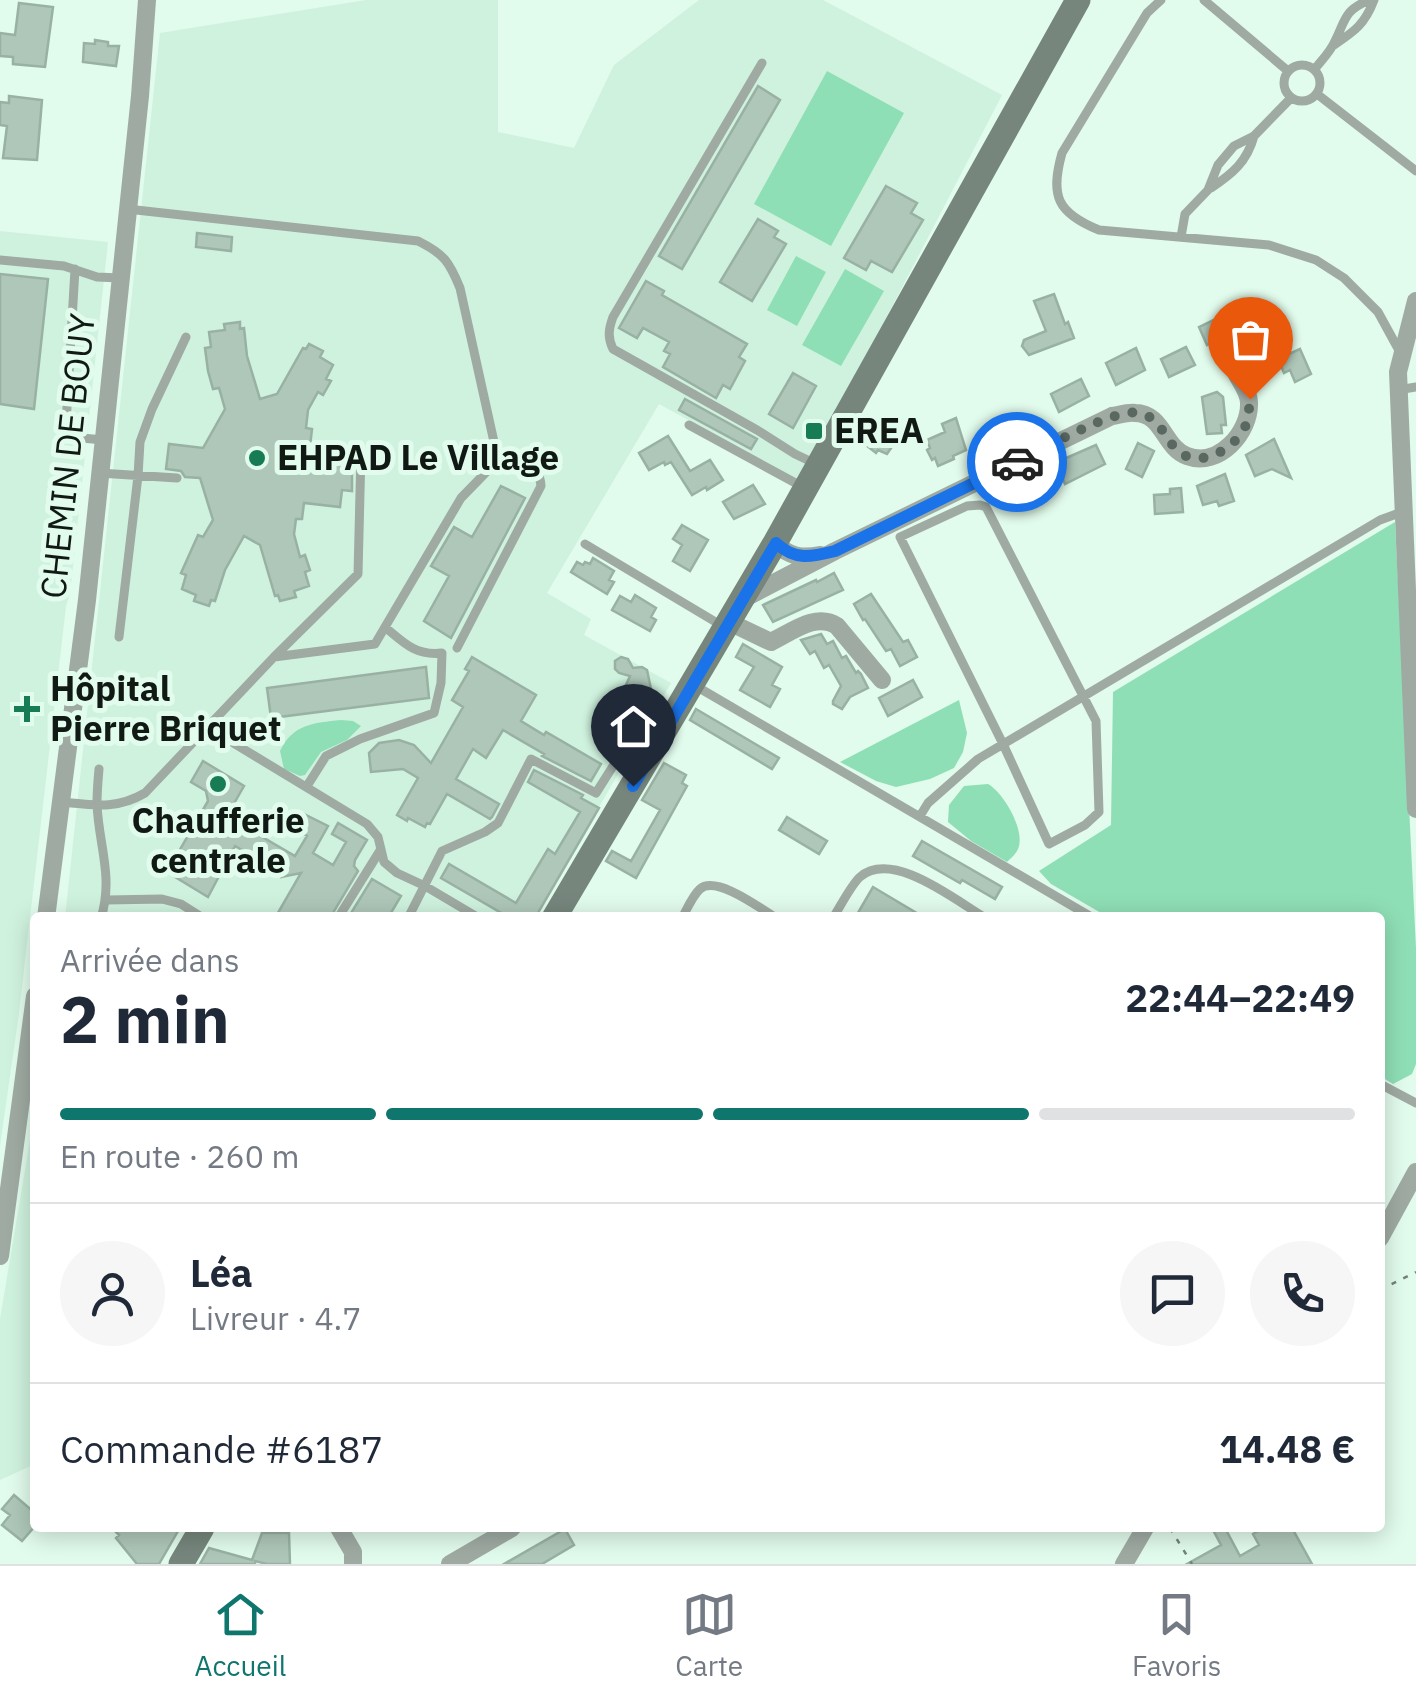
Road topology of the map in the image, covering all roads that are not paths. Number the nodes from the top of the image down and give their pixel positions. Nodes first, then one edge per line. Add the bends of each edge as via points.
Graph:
1 (146, 0) edge
2 (1078, 0) edge
3 (1092, 0) edge
4 (1161, 0) edge
5 (1204, 0) edge
6 (1371, 0) edge
7 (1334, 46) junction
8 (762, 64) dead end
9 (1315, 69) junction
10 (1288, 71) junction
11 (1317, 94) junction
12 (1291, 98) junction
13 (1254, 136) junction
14 (1416, 171) edge
15 (1208, 190) junction
16 (127, 210) junction
17 (948, 236) junction
18 (1181, 237) junction
19 (0, 260) edge
20 (75, 269) junction
21 (120, 278) junction
22 (1416, 301) edge
23 (186, 337) dead end
24 (1402, 356) junction
25 (1237, 375) dead end
26 (1407, 389) edge
27 (690, 425) dead end
28 (102, 440) junction
29 (361, 452) dead end
30 (498, 460) junction
31 (819, 466) junction
32 (99, 473) junction
33 (138, 476) junction
34 (176, 478) dead end
35 (806, 489) junction
36 (1402, 512) junction
37 (776, 543) junction
38 (585, 544) dead end
39 (835, 551) junction
40 (730, 618) junction
41 (385, 627) junction
42 (119, 637) dead end
43 (458, 648) dead end
44 (274, 657) junction
45 (882, 680) dead end
46 (694, 685) junction
47 (1084, 697) junction
48 (616, 702) dead end
49 (207, 727) junction
50 (1002, 744) junction
51 (99, 770) dead end
52 (307, 786) junction
53 (61, 802) junction
54 (97, 805) junction
55 (1416, 810) edge
56 (920, 816) junction
57 (381, 849) junction
58 (425, 886) junction
59 (107, 900) junction
60 (47, 912) edge
61 (103, 912) edge
62 (194, 912) edge
63 (342, 912) edge
64 (411, 912) edge
65 (470, 912) edge
66 (558, 912) edge
67 (686, 912) edge
68 (766, 912) edge
69 (837, 912) edge
70 (976, 912) edge
71 (1083, 912) edge
72 (30, 1036) edge
73 (1385, 1087) edge
74 (1416, 1104) edge
75 (1416, 1172) edge
76 (1385, 1229) edge
77 (0, 1256) edge
78 (200, 1532) edge
79 (341, 1532) edge
80 (505, 1532) edge
81 (1143, 1532) edge
82 (180, 1564) edge
83 (353, 1564) edge
84 (450, 1564) edge
85 (1124, 1564) edge

1 - 16 street, CHEMIN DE BOUY
2 - 17 main road
3 - 17 main road
4 - 18 lane via 1062,154 1056,190 1079,222 1099,230
5 - 10 lane
6 - 7 lane via 1366,19
6 - 7 lane via 1344,18
7 - 9 lane
8 - 31 lane via 613,316 609,342
9 - 10 lane via 1302,64
9 - 11 lane via 1321,80
10 - 12 lane via 1284,87
11 - 12 lane via 1303,102
11 - 14 lane
12 - 13 lane
13 - 15 lane via 1235,172
13 - 15 lane via 1234,146
15 - 18 lane via 1185,214
16 - 21 street, CHEMIN DE BOUY
16 - 30 lane via 418,241 438,251 460,288
17 - 31 main road
18 - 24 lane via 1269,246 1316,260 1378,312
19 - 20 lane
20 - 21 lane
20 - 28 lane via 66,424 82,438
21 - 28 street, CHEMIN DE BOUY
22 - 24 street
23 - 33 lane via 140,442
24 - 26 street via 1398,372
25 - 39 street via 1250,399 1247,424 1229,448 1203,459 1185,456 1158,422 1138,412 1112,416
26 - 36 street
27 - 35 lane
28 - 32 street, CHEMIN DE BOUY
29 - 44 lane via 358,574
30 - 41 lane via 461,498
30 - 43 lane via 532,466 541,486
31 - 35 main road
32 - 33 lane
32 - 53 street, CHEMIN DE BOUY
33 - 34 lane
33 - 42 lane
35 - 37 main road
36 - 47 lane
36 - 55 street
37 - 39 street via 797,556
37 - 40 main road
38 - 40 lane
39 - 40 street via 756,591
40 - 45 street via 771,642 828,620
40 - 46 main road
41 - 44 lane via 376,644
41 - 52 lane via 413,650 442,653 434,713 326,756
44 - 49 lane
46 - 56 lane
46 - 66 main road
47 - 50 lane
47 - 50 lane via 1096,721 1099,812 1085,825 1048,844
47 - 50 lane via 986,506 967,506 900,537
48 - 58 lane via 634,733 596,793 530,760 498,823 442,851
49 - 52 lane
49 - 54 lane via 145,793
50 - 56 lane
51 - 54 lane
52 - 57 lane via 368,824
53 - 54 lane
53 - 60 street, CHEMIN DE BOUY
54 - 59 lane
56 - 71 lane
57 - 58 lane via 397,874
57 - 63 lane
58 - 64 lane
58 - 65 lane
59 - 61 lane
59 - 62 lane via 162,899
67 - 68 lane via 699,890 720,885
69 - 70 lane via 860,877 878,869 911,874
72 - 77 street
73 - 74 lane
75 - 76 street
78 - 82 main road
79 - 83 street
80 - 84 street
81 - 85 street

